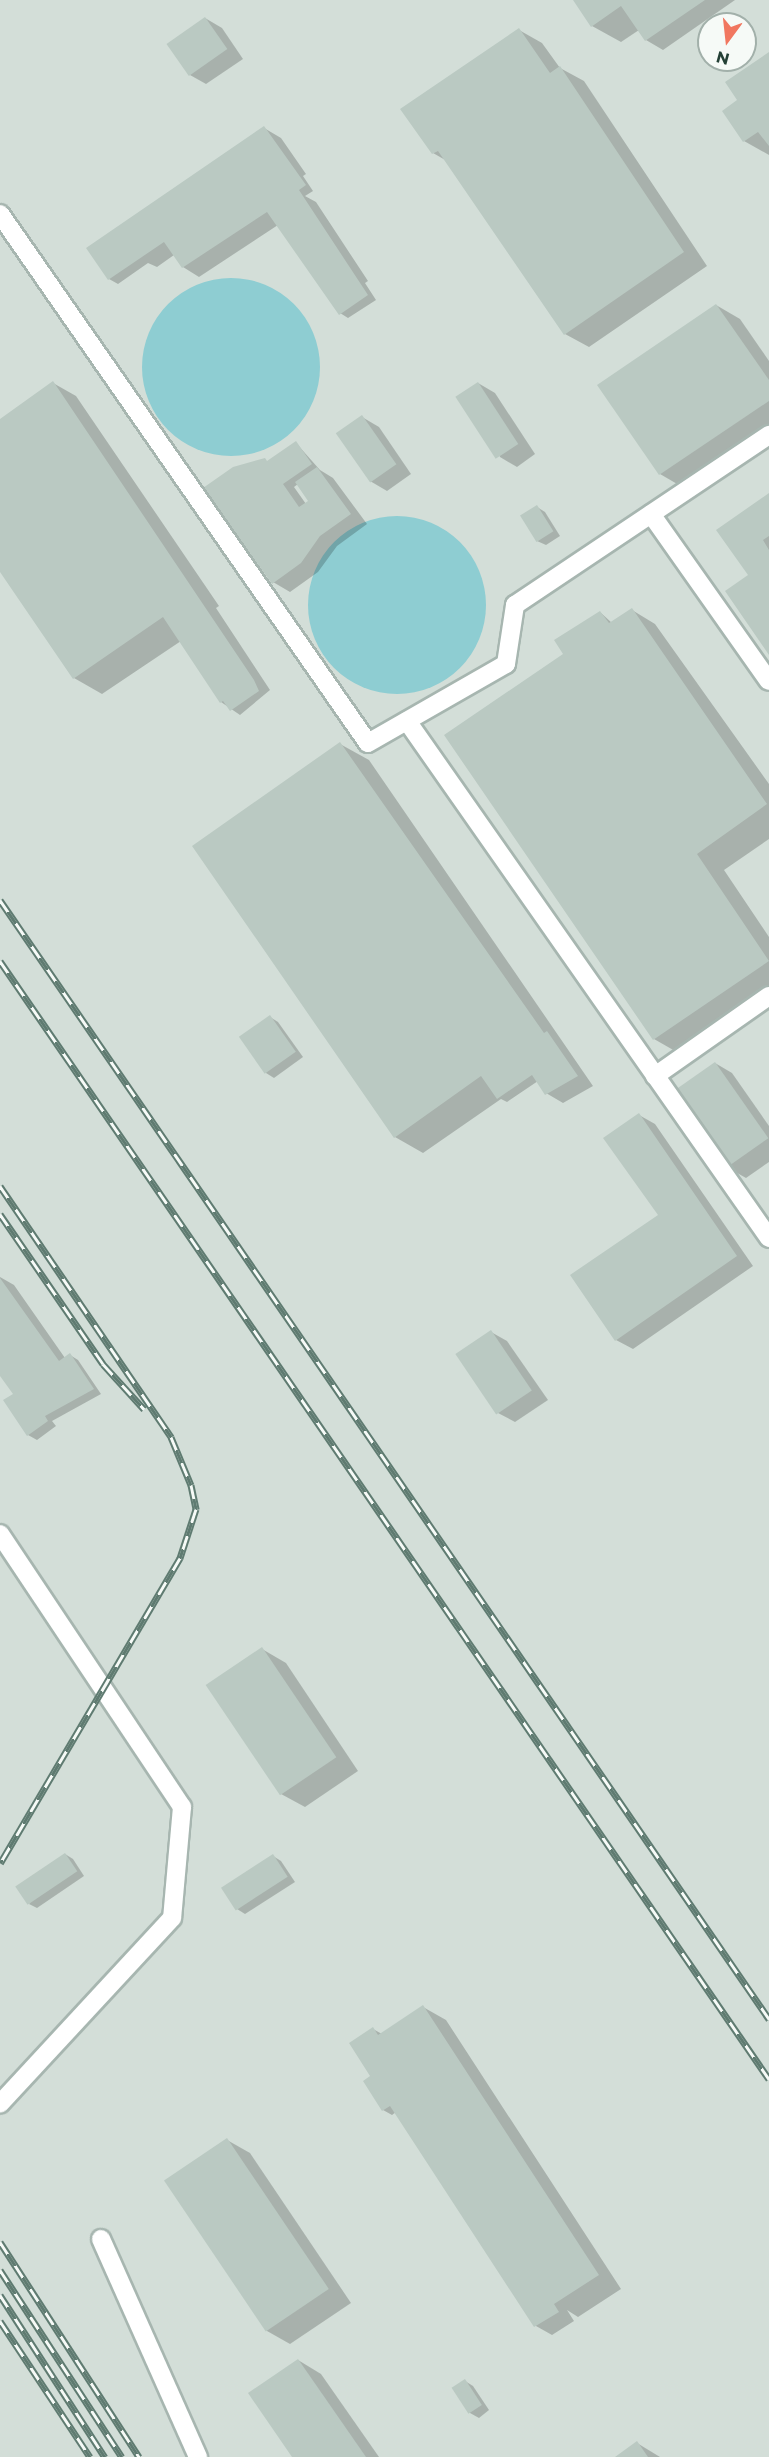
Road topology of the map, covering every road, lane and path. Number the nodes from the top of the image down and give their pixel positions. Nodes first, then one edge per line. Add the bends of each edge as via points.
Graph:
1 (0, 214) edge
2 (769, 435) edge
3 (651, 514) junction
4 (769, 681) edge
5 (407, 721) junction
6 (769, 996) edge
7 (655, 1076) junction
8 (769, 1238) edge
9 (0, 1534) edge
10 (0, 2104) edge
11 (101, 2239) dead end
12 (198, 2457) edge

1 - 5 lane via 368,743
2 - 3 lane
3 - 4 lane
3 - 5 lane via 515,606 506,664
5 - 7 lane
6 - 7 lane
7 - 8 lane
9 - 10 lane via 182,1807 172,1918
11 - 12 lane

